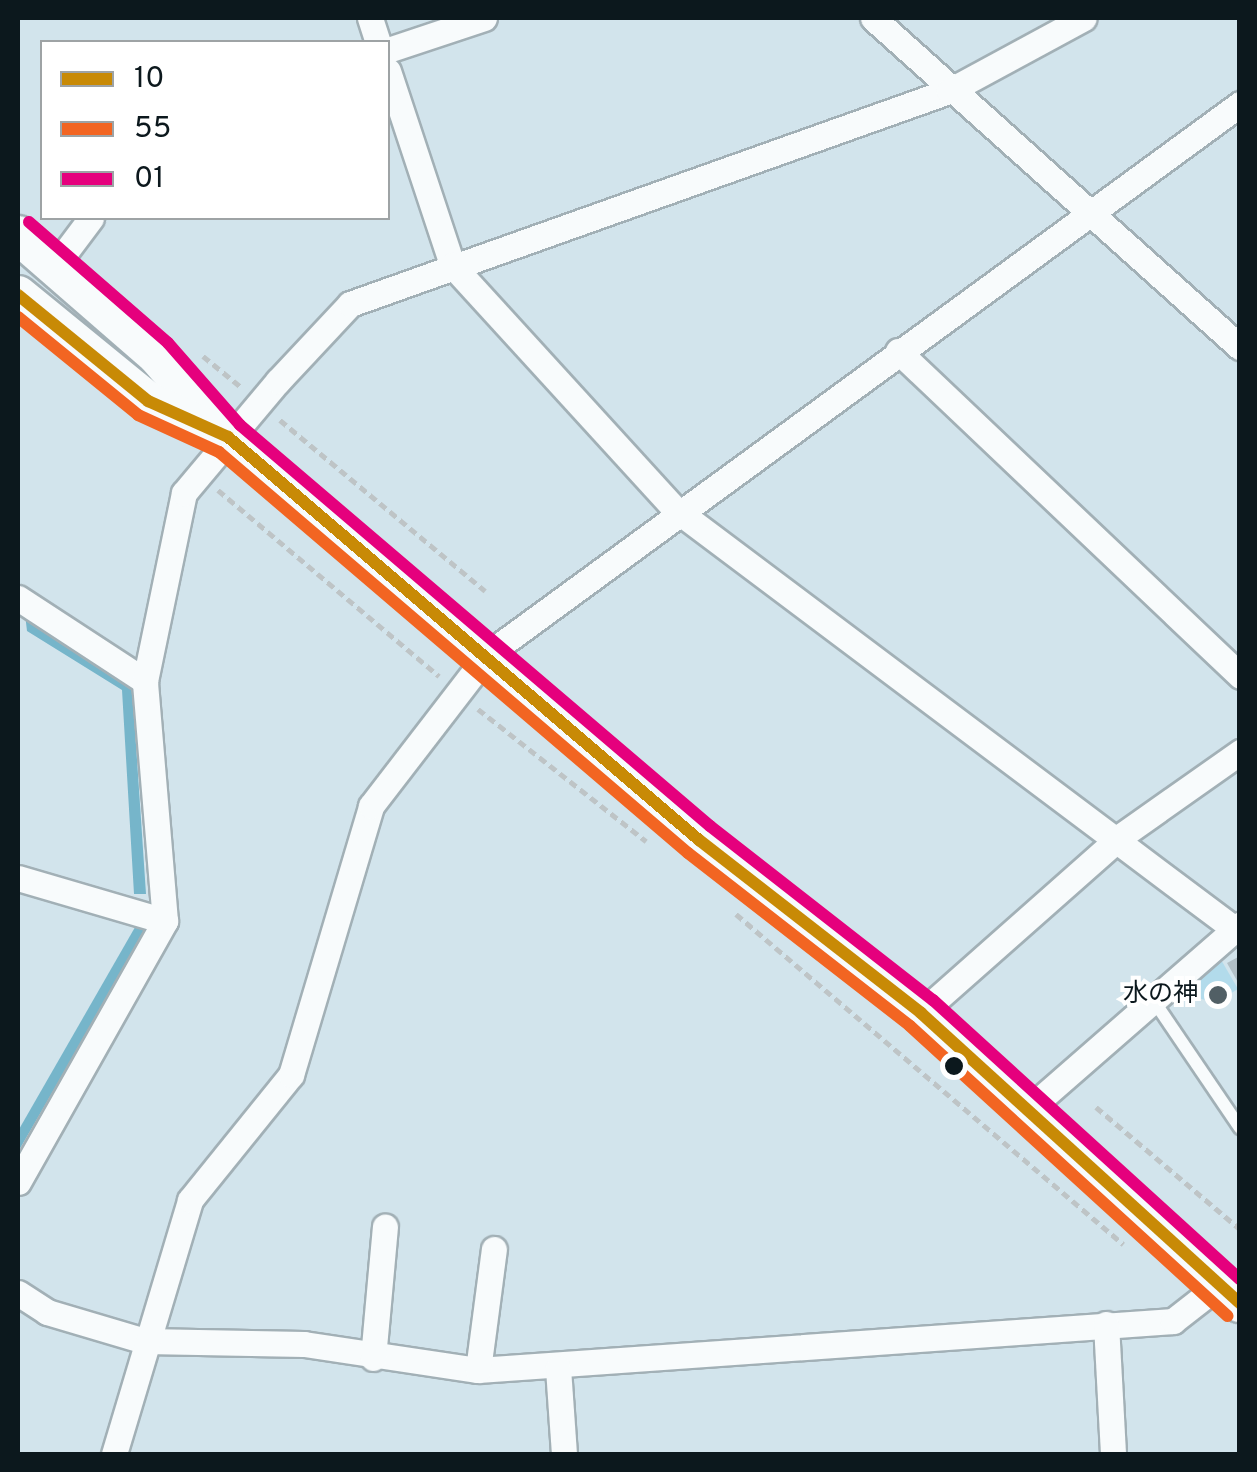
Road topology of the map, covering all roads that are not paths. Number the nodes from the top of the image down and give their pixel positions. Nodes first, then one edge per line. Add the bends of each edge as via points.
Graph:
1 (484, 18) edge
2 (873, 18) edge
3 (1084, 18) edge
4 (390, 49) edge
5 (390, 77) edge
6 (949, 91) junction
7 (1240, 104) edge
8 (1092, 215) junction
9 (90, 220) edge
10 (18, 236) edge
11 (452, 265) junction
12 (55, 266) junction
13 (18, 295) edge
14 (1240, 347) edge
15 (898, 351) junction
16 (228, 437) junction
17 (676, 509) junction
18 (18, 598) edge
19 (488, 654) junction
20 (1240, 676) edge
21 (145, 681) junction
22 (1240, 752) edge
23 (1121, 836) junction
24 (18, 878) edge
25 (164, 921) junction
26 (1236, 927) edge
27 (1152, 998) junction
28 (920, 1013) junction
29 (1030, 1108) junction
30 (1240, 1128) edge
31 (18, 1182) edge
32 (386, 1227) dead end
33 (494, 1249) dead end
34 (18, 1293) edge
35 (1229, 1294) edge
36 (1106, 1324) junction
37 (145, 1341) junction
38 (373, 1358) junction
39 (558, 1368) junction
40 (478, 1370) junction
41 (114, 1454) edge
42 (564, 1454) edge
43 (1113, 1454) edge

1 - 4 street
2 - 6 street
3 - 6 street
5 - 11 street
6 - 8 street
6 - 11 street
7 - 8 street
8 - 14 street
8 - 15 street
9 - 12 street
10 - 12 main road
11 - 16 street via 350,304
11 - 17 street
12 - 16 main road via 157,356
13 - 16 main road via 148,401
15 - 17 street
15 - 20 street
16 - 19 main road
16 - 21 street via 184,493
17 - 19 street
17 - 23 street
18 - 21 street
19 - 28 main road via 699,840
19 - 37 street via 371,806 291,1075 190,1200
21 - 25 street
22 - 23 street
23 - 26 street
23 - 28 street
24 - 25 street
25 - 31 street
26 - 27 street
27 - 29 street
27 - 30 lane
28 - 29 main road
29 - 35 main road
32 - 38 street
33 - 40 street
34 - 37 street via 47,1312
35 - 36 street via 1173,1321
36 - 39 street
36 - 43 street
37 - 38 street via 304,1344
37 - 41 street
38 - 40 street
39 - 40 street
39 - 42 street

